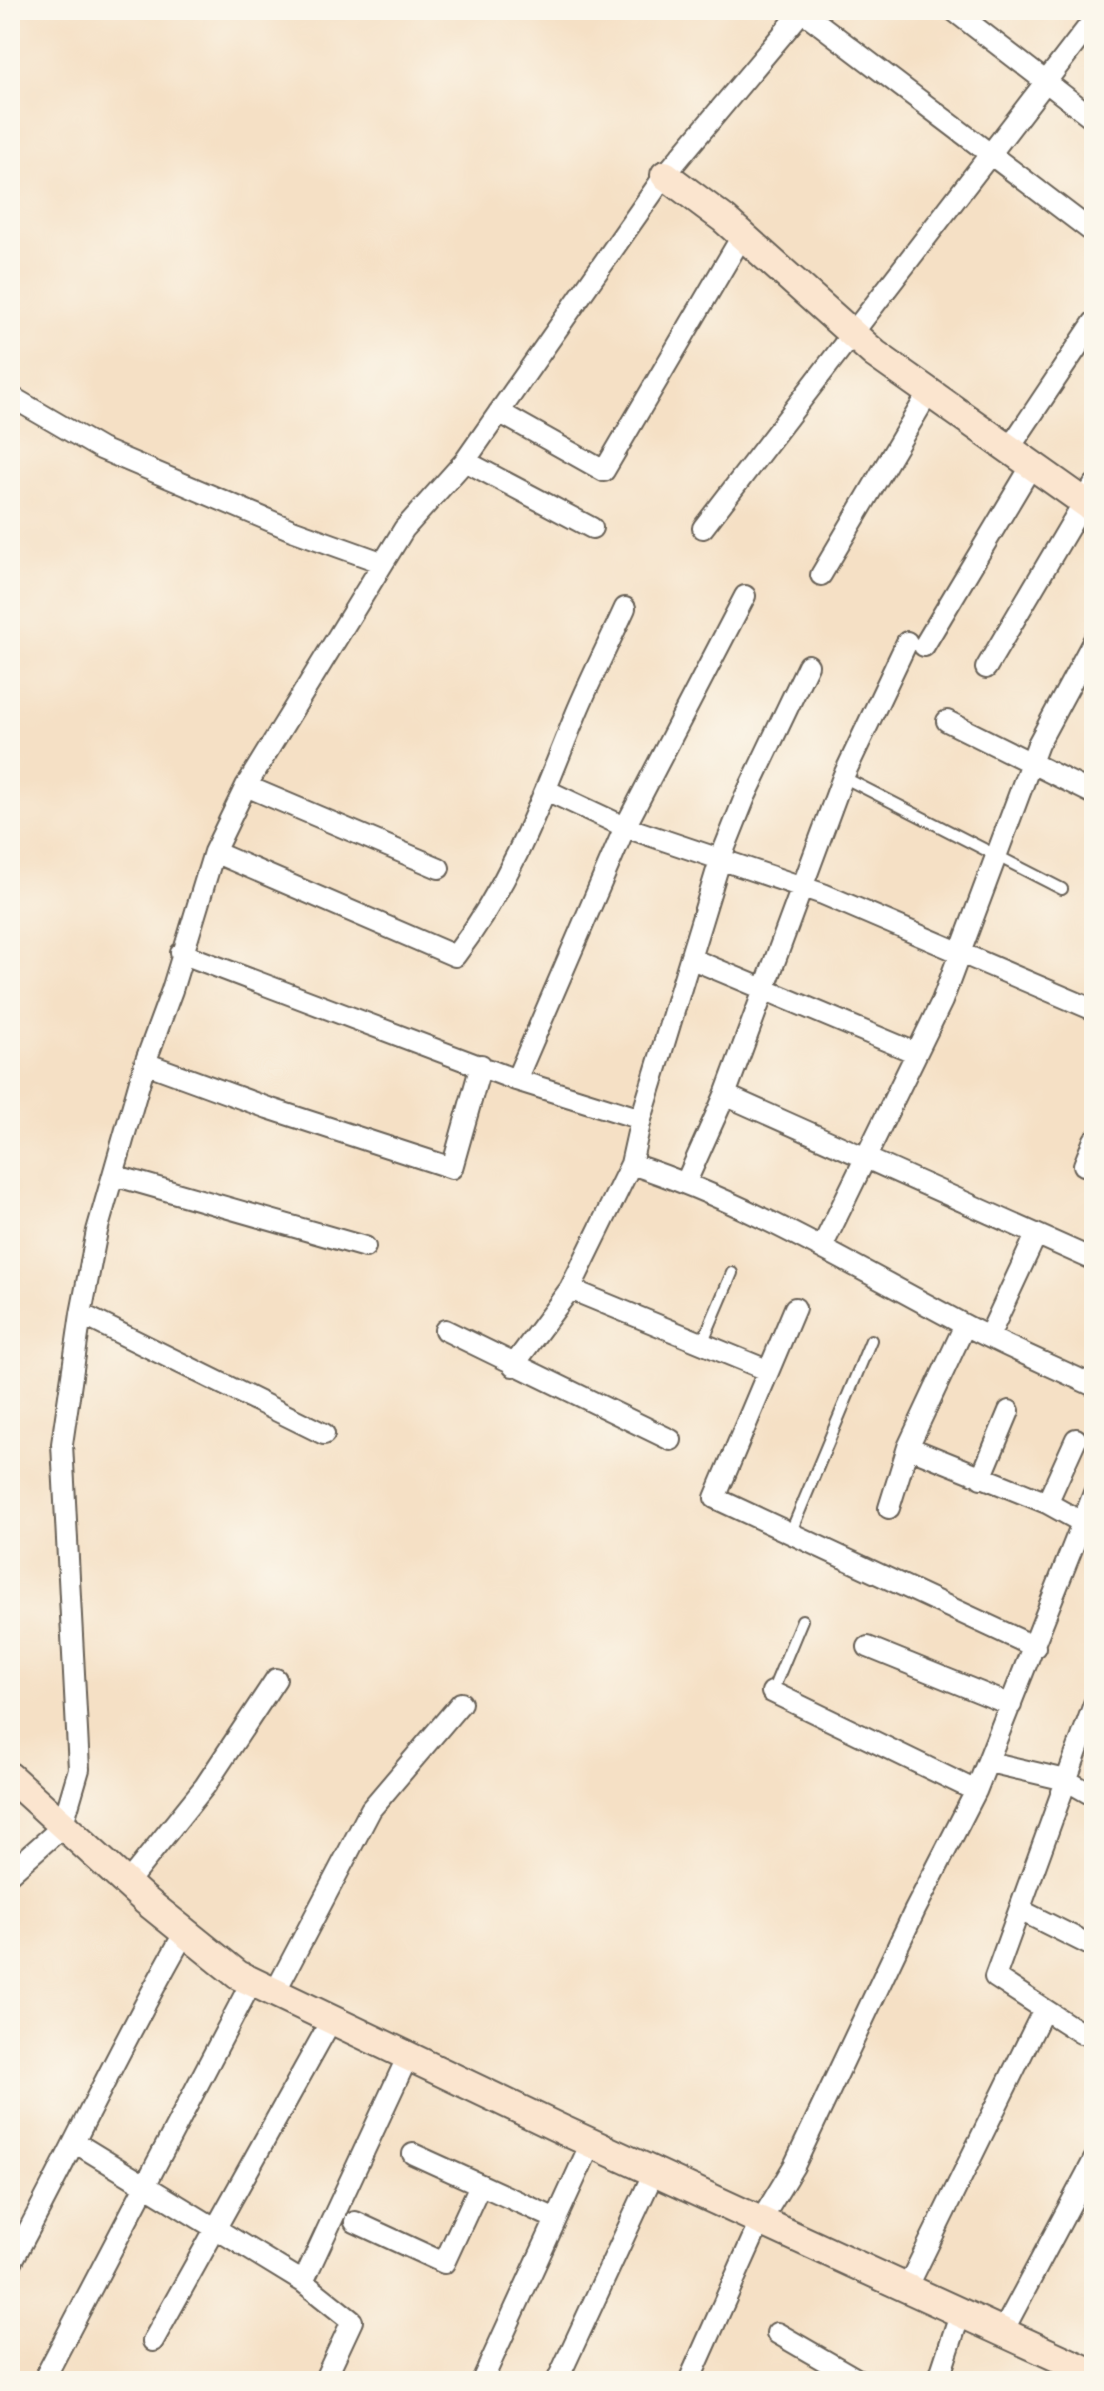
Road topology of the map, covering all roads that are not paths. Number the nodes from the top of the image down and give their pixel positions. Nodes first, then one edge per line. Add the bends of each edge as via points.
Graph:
1 (802, 10) edge
2 (953, 10) edge
3 (1094, 19) edge
4 (1046, 81) junction
5 (1094, 119) edge
6 (990, 154) junction
7 (665, 175) junction
8 (1094, 233) edge
9 (742, 236) junction
10 (1094, 322) edge
11 (853, 333) junction
12 (929, 392) junction
13 (10, 396) edge
14 (499, 412) junction
15 (1021, 457) junction
16 (465, 461) junction
17 (1090, 499) edge
18 (592, 528) dead end
19 (703, 528) dead end
20 (381, 562) junction
21 (821, 575) dead end
22 (745, 596) dead end
23 (625, 608) dead end
24 (1091, 652) edge
25 (808, 665) dead end
26 (986, 668) dead end
27 (947, 721) dead end
28 (1031, 763) junction
29 (843, 777) junction
30 (246, 786) junction
31 (546, 790) junction
32 (1094, 794) edge
33 (625, 827) junction
34 (214, 852) junction
35 (997, 854) junction
36 (721, 857) junction
37 (439, 868) dead end
38 (803, 889) junction
39 (1062, 889) dead end
40 (960, 952) junction
41 (181, 953) junction
42 (692, 959) junction
43 (765, 988) junction
44 (1094, 1010) edge
45 (916, 1053) junction
46 (145, 1063) junction
47 (481, 1065) junction
48 (516, 1080) junction
49 (725, 1095) junction
50 (641, 1119) junction
51 (1094, 1140) edge
52 (865, 1157) junction
53 (631, 1164) junction
54 (1084, 1165) dead end
55 (113, 1175) junction
56 (686, 1182) junction
57 (1036, 1235) junction
58 (365, 1247) dead end
59 (822, 1247) junction
60 (1094, 1260) edge
61 (732, 1273) dead end
62 (570, 1289) junction
63 (795, 1308) dead end
64 (81, 1314) junction
65 (965, 1325) junction
66 (445, 1330) dead end
67 (989, 1336) junction
68 (871, 1340) dead end
69 (703, 1341) junction
70 (513, 1366) junction
71 (767, 1370) junction
72 (1094, 1386) edge
73 (1009, 1411) dead end
74 (324, 1434) dead end
75 (1076, 1439) dead end
76 (671, 1440) dead end
77 (908, 1447) junction
78 (981, 1478) junction
79 (1094, 1493) edge
80 (1047, 1503) junction
81 (889, 1508) dead end
82 (1088, 1525) edge
83 (789, 1535) junction
84 (802, 1620) dead end
85 (868, 1647) dead end
86 (1035, 1647) junction
87 (276, 1679) dead end
88 (772, 1692) joint
89 (461, 1703) dead end
90 (1094, 1704) edge
91 (1011, 1705) junction
92 (989, 1762) junction
93 (10, 1777) edge
94 (1066, 1780) junction
95 (976, 1791) junction
96 (1094, 1796) edge
97 (62, 1827) junction
98 (10, 1873) edge
99 (127, 1883) junction
100 (1020, 1910) junction
101 (185, 1932) junction
102 (1094, 1947) edge
103 (263, 1986) junction
104 (1044, 2009) junction
105 (332, 2019) junction
106 (1081, 2033) dead end
107 (408, 2056) junction
108 (76, 2143) junction
109 (591, 2143) junction
110 (413, 2154) dead end
111 (1094, 2160) edge
112 (654, 2172) junction
113 (146, 2183) junction
114 (480, 2185) junction
115 (556, 2219) junction
116 (355, 2222) dead end
117 (760, 2222) junction
118 (214, 2226) junction
119 (10, 2265) edge
120 (303, 2282) junction
121 (906, 2290) junction
122 (960, 2314) junction
123 (777, 2333) dead end
124 (1002, 2333) junction
125 (153, 2341) dead end
126 (1094, 2373) edge
127 (43, 2381) edge
128 (324, 2381) edge
129 (482, 2381) edge
130 (557, 2381) edge
131 (689, 2381) edge
132 (860, 2381) edge
133 (938, 2381) edge

1 - 6 street
1 - 7 street
2 - 4 street
3 - 4 street
4 - 5 street
4 - 6 street
6 - 8 street
6 - 11 street
7 - 9 street
7 - 14 street
9 - 11 street
9 - 14 street via 604,471
10 - 15 street
11 - 12 street
11 - 19 street
12 - 15 street
12 - 21 street
13 - 20 street via 101,449
14 - 16 street
15 - 17 street
15 - 29 street
16 - 18 street
16 - 20 street
17 - 26 street
20 - 30 street
22 - 33 street
23 - 31 street
24 - 28 street
25 - 36 street
27 - 28 street
28 - 32 street
28 - 35 street
29 - 35 lane
29 - 38 street
30 - 34 street
30 - 37 street
31 - 33 street
31 - 34 street via 490,910 455,956
33 - 36 street
33 - 48 street
34 - 41 street
35 - 39 lane
35 - 40 street
36 - 38 street
36 - 42 street
38 - 40 street
38 - 43 street
40 - 44 street
40 - 45 street
41 - 46 street
41 - 47 street
42 - 43 street
42 - 50 street
43 - 45 street
43 - 49 street
45 - 52 street
46 - 47 street via 452,1168
46 - 55 street
47 - 48 street
48 - 50 street
49 - 52 street
49 - 56 street
50 - 53 street
51 - 54 street
52 - 57 street
52 - 59 street
53 - 56 street
53 - 62 street
55 - 58 street
55 - 64 street
56 - 59 street
57 - 60 street
57 - 67 street
59 - 65 street
61 - 69 lane
62 - 69 street
62 - 70 street
63 - 71 street
64 - 74 street
64 - 97 street via 62,1444 79,1769
65 - 67 street
65 - 77 street
66 - 70 street
67 - 72 street
68 - 83 lane
69 - 71 street
70 - 76 street
71 - 83 street via 715,1498
73 - 78 street
75 - 80 street
77 - 78 street
77 - 81 street
78 - 80 street
79 - 82 street
80 - 82 street
82 - 86 street
83 - 86 street
84 - 88 lane
85 - 91 street
86 - 91 street
87 - 99 street via 205,1786
88 - 95 street
89 - 103 street via 371,1809
90 - 94 street
91 - 92 street
92 - 94 street
92 - 95 street
93 - 97 street
94 - 96 street
94 - 100 street
95 - 117 street via 794,2166
97 - 98 street
97 - 99 street
99 - 101 street
100 - 102 street
100 - 104 street via 995,1977
101 - 103 street
101 - 108 street via 141,2007
103 - 105 street
103 - 113 street
104 - 106 street
104 - 121 street
105 - 107 street
105 - 118 street
107 - 109 street
107 - 120 street
108 - 113 street
108 - 119 street
109 - 112 street
109 - 115 street
110 - 114 street
111 - 124 street
112 - 117 street
112 - 130 street
113 - 118 street
113 - 127 street
114 - 115 street
114 - 116 street via 444,2263
115 - 129 street
117 - 121 street
117 - 131 street
118 - 120 street
118 - 125 street
120 - 128 street via 352,2321
121 - 122 street
122 - 124 street
122 - 133 street
123 - 132 street
124 - 126 street

